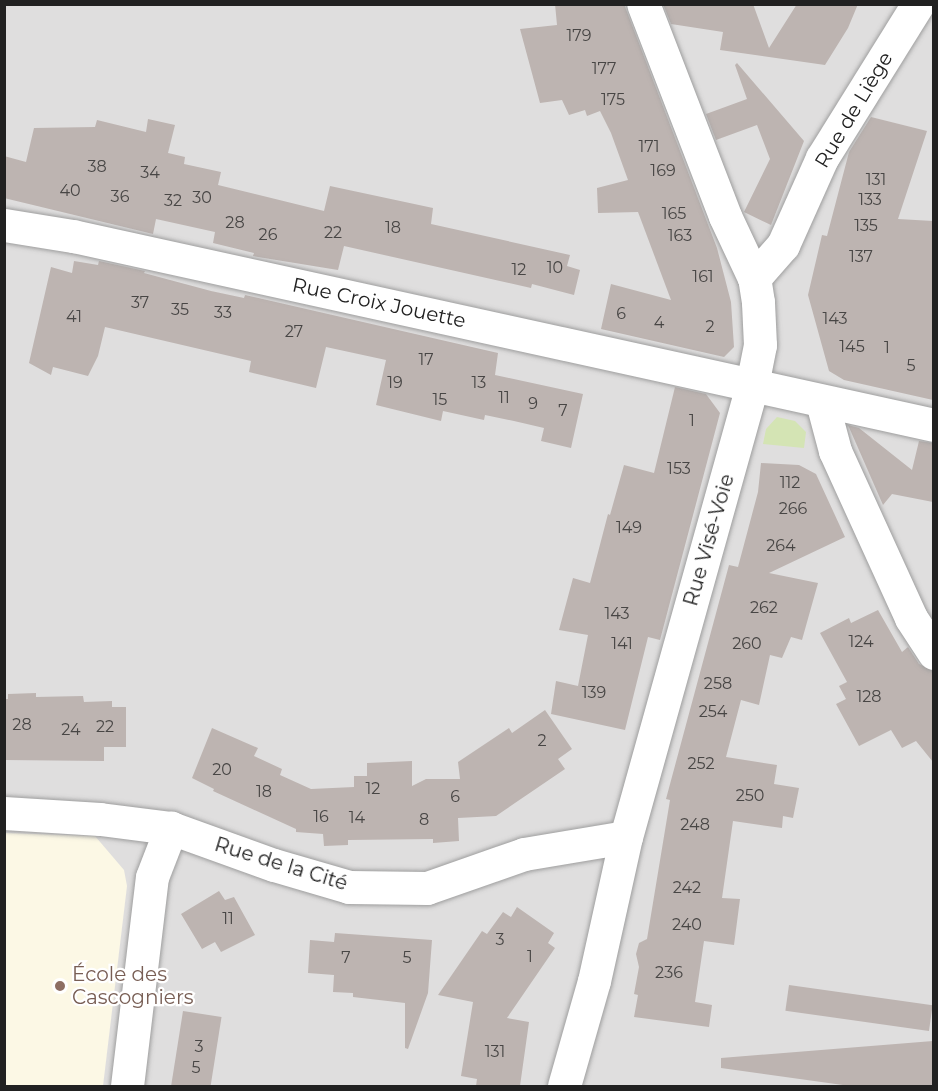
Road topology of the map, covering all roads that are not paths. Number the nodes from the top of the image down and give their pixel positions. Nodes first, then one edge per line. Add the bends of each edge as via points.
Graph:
1 (643, 4) edge
2 (918, 4) edge
3 (4, 225) edge
4 (754, 278) junction
5 (752, 385) junction
6 (822, 402) junction
7 (933, 425) edge
8 (933, 653) edge
9 (4, 813) edge
10 (171, 828) junction
11 (626, 837) junction
12 (127, 1086) edge
13 (564, 1086) edge

1 - 4 street, Rue Visé-Voie via 725,216
2 - 4 street, Rue de Liège via 822,158 783,245
3 - 5 street, Rue Croix Jouette via 73,236
4 - 5 street, Rue Visé-Voie via 760,345
5 - 6 street, Rue Croix Jouette
5 - 11 street, Rue Visé-Voie
6 - 7 street, Rue Croix Jouette
6 - 8 street via 835,451 911,618
9 - 10 street, Rue de la Cité
10 - 11 street, Rue de la Cité via 274,866 349,887 427,888 524,854
10 - 12 street via 152,877
11 - 13 street, Rue Visé-Voie via 594,981

